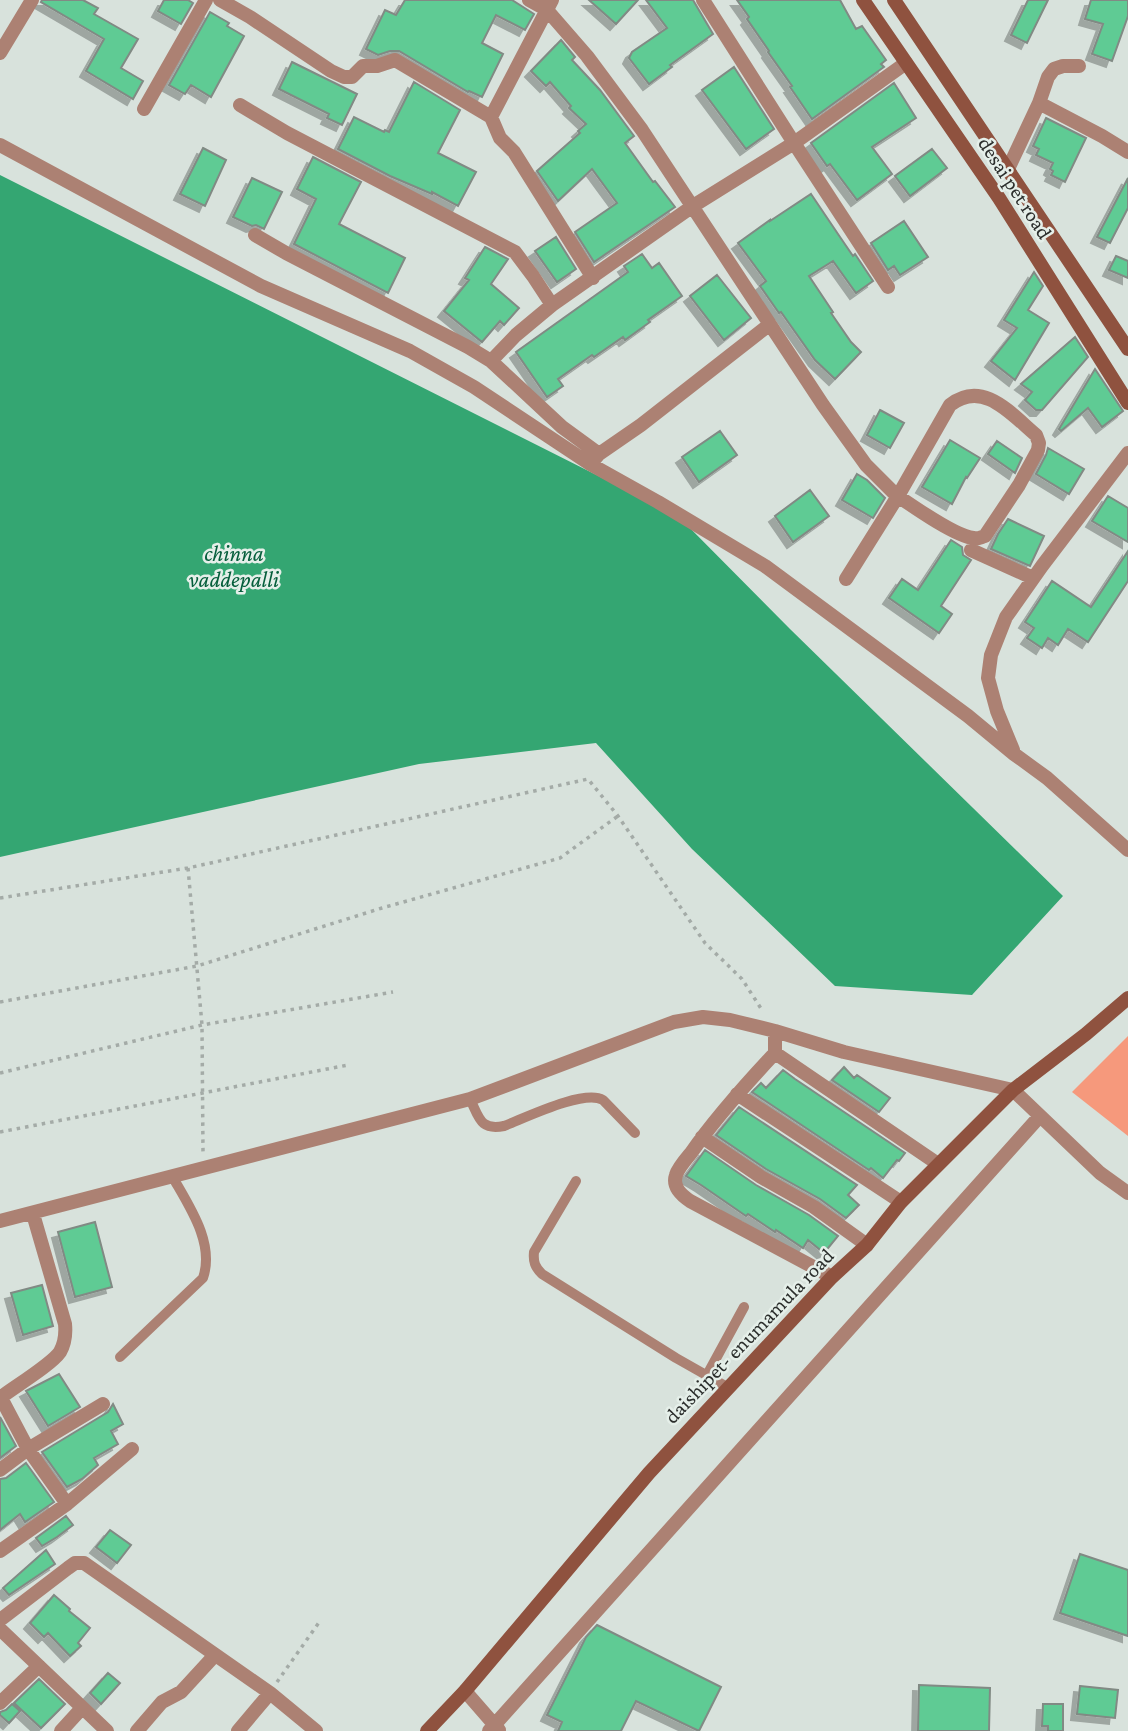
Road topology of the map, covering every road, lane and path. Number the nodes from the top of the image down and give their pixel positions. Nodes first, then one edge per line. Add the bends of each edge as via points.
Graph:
1 (33, 0) edge
2 (206, 0) edge
3 (220, 0) edge
4 (529, 0) edge
5 (704, 0) edge
6 (863, 0) edge
7 (894, 0) edge
8 (550, 5) edge
9 (0, 53) edge
10 (906, 62) junction
11 (1079, 66) dead end
12 (1039, 103) junction
13 (240, 105) dead end
14 (144, 109) dead end
15 (491, 117) junction
16 (794, 143) junction
17 (0, 145) edge
18 (1128, 152) edge
19 (1008, 169) junction
20 (693, 206) junction
21 (255, 235) dead end
22 (593, 278) junction
23 (888, 287) dead end
24 (552, 305) junction
25 (769, 325) junction
26 (1128, 349) edge
27 (491, 361) junction
28 (1128, 403) edge
29 (1128, 453) edge
30 (595, 459) junction
31 (898, 496) junction
32 (971, 550) dead end
33 (1033, 578) junction
34 (846, 579) dead end
35 (1014, 754) junction
36 (618, 816) junction
37 (1128, 850) edge
38 (188, 868) junction
39 (0, 898) edge
40 (197, 966) junction
41 (393, 992) dead end
42 (1128, 998) edge
43 (0, 1002) edge
44 (201, 1025) junction
45 (775, 1031) junction
46 (775, 1054) junction
47 (348, 1065) dead end
48 (0, 1073) edge
49 (1013, 1090) junction
50 (204, 1092) junction
51 (737, 1094) junction
52 (470, 1099) junction
53 (1040, 1116) junction
54 (0, 1132) edge
55 (635, 1133) dead end
56 (702, 1137) junction
57 (938, 1164) junction
58 (203, 1170) junction
59 (175, 1181) junction
60 (576, 1181) dead end
61 (1128, 1193) edge
62 (901, 1202) junction
63 (33, 1214) junction
64 (0, 1221) edge
65 (867, 1245) junction
66 (832, 1277) junction
67 (744, 1307) dead end
68 (120, 1357) dead end
69 (707, 1375) junction
70 (729, 1388) junction
71 (0, 1397) edge
72 (103, 1404) dead end
73 (28, 1449) junction
74 (132, 1450) dead end
75 (0, 1470) edge
76 (67, 1504) junction
77 (0, 1551) edge
78 (0, 1620) edge
79 (320, 1620) dead end
80 (0, 1629) edge
81 (215, 1655) junction
82 (39, 1666) junction
83 (465, 1691) junction
84 (270, 1693) junction
85 (0, 1703) edge
86 (82, 1708) junction
87 (495, 1729) edge
88 (61, 1731) edge
89 (107, 1731) edge
90 (137, 1731) edge
91 (238, 1731) edge
92 (316, 1731) edge
93 (427, 1731) edge

1 - 9 street
2 - 14 street
3 - 15 street via 344,77 352,77 363,66 395,60
4 - 8 street
5 - 16 street
6 - 10 street, desai pet road
7 - 19 street, desai pet road
8 - 15 street
8 - 20 street
10 - 16 street
10 - 28 street, desai pet road via 999,198
11 - 12 street via 1054,69
12 - 18 street
12 - 19 street
13 - 24 street via 514,252
15 - 22 street via 500,138 514,152
16 - 20 street
16 - 23 street
17 - 30 street via 261,286 410,351
19 - 26 street, desai pet road
20 - 22 street
20 - 25 street
21 - 27 street
22 - 24 street
24 - 27 street
25 - 30 street
25 - 31 street via 866,465
27 - 30 street
29 - 33 street
30 - 35 street via 765,566
31 - 31 street via 962,535 985,536 1038,450 1036,435 990,398 961,397 950,405
31 - 34 street
32 - 33 street
33 - 35 street via 1006,617 991,654 988,678
35 - 37 street
36 - 38 path via 588,779
36 - 40 path via 560,858
36 - 45 path via 705,943 742,979
38 - 39 path
38 - 40 path
40 - 43 path
40 - 44 path
41 - 44 path
42 - 49 street, daishipet- enumamula road
44 - 48 path
44 - 50 path
45 - 46 street
45 - 49 street via 844,1052
45 - 52 street via 703,1017 674,1022
46 - 51 street
46 - 57 street
47 - 50 path
49 - 53 street
49 - 57 street, daishipet- enumamula road
50 - 54 path
50 - 58 path
51 - 56 street
51 - 62 street
52 - 55 lane via 481,1122 493,1128 578,1098 597,1097
52 - 58 street
53 - 61 street
53 - 87 street
56 - 65 street
56 - 66 street via 676,1174 680,1193
57 - 62 street, daishipet- enumamula road
58 - 59 street
59 - 63 street
59 - 68 lane via 204,1242 207,1267 203,1278
60 - 69 lane via 534,1252 536,1268
62 - 65 street, daishipet- enumamula road
63 - 64 street
63 - 71 street via 65,1324 65,1341 49,1362
65 - 66 street, daishipet- enumamula road
66 - 70 street, daishipet- enumamula road
67 - 69 lane
69 - 70 lane
70 - 83 street, daishipet- enumamula road via 649,1473
71 - 73 street
72 - 73 street
73 - 75 street
73 - 76 street
74 - 76 street
76 - 77 street
78 - 81 street via 75,1563 84,1563
79 - 84 path
80 - 82 street
81 - 84 street
81 - 90 street
82 - 85 street
82 - 86 street
83 - 87 street
83 - 93 street, daishipet- enumamula road
84 - 91 street
84 - 92 street
86 - 88 street
86 - 89 street

